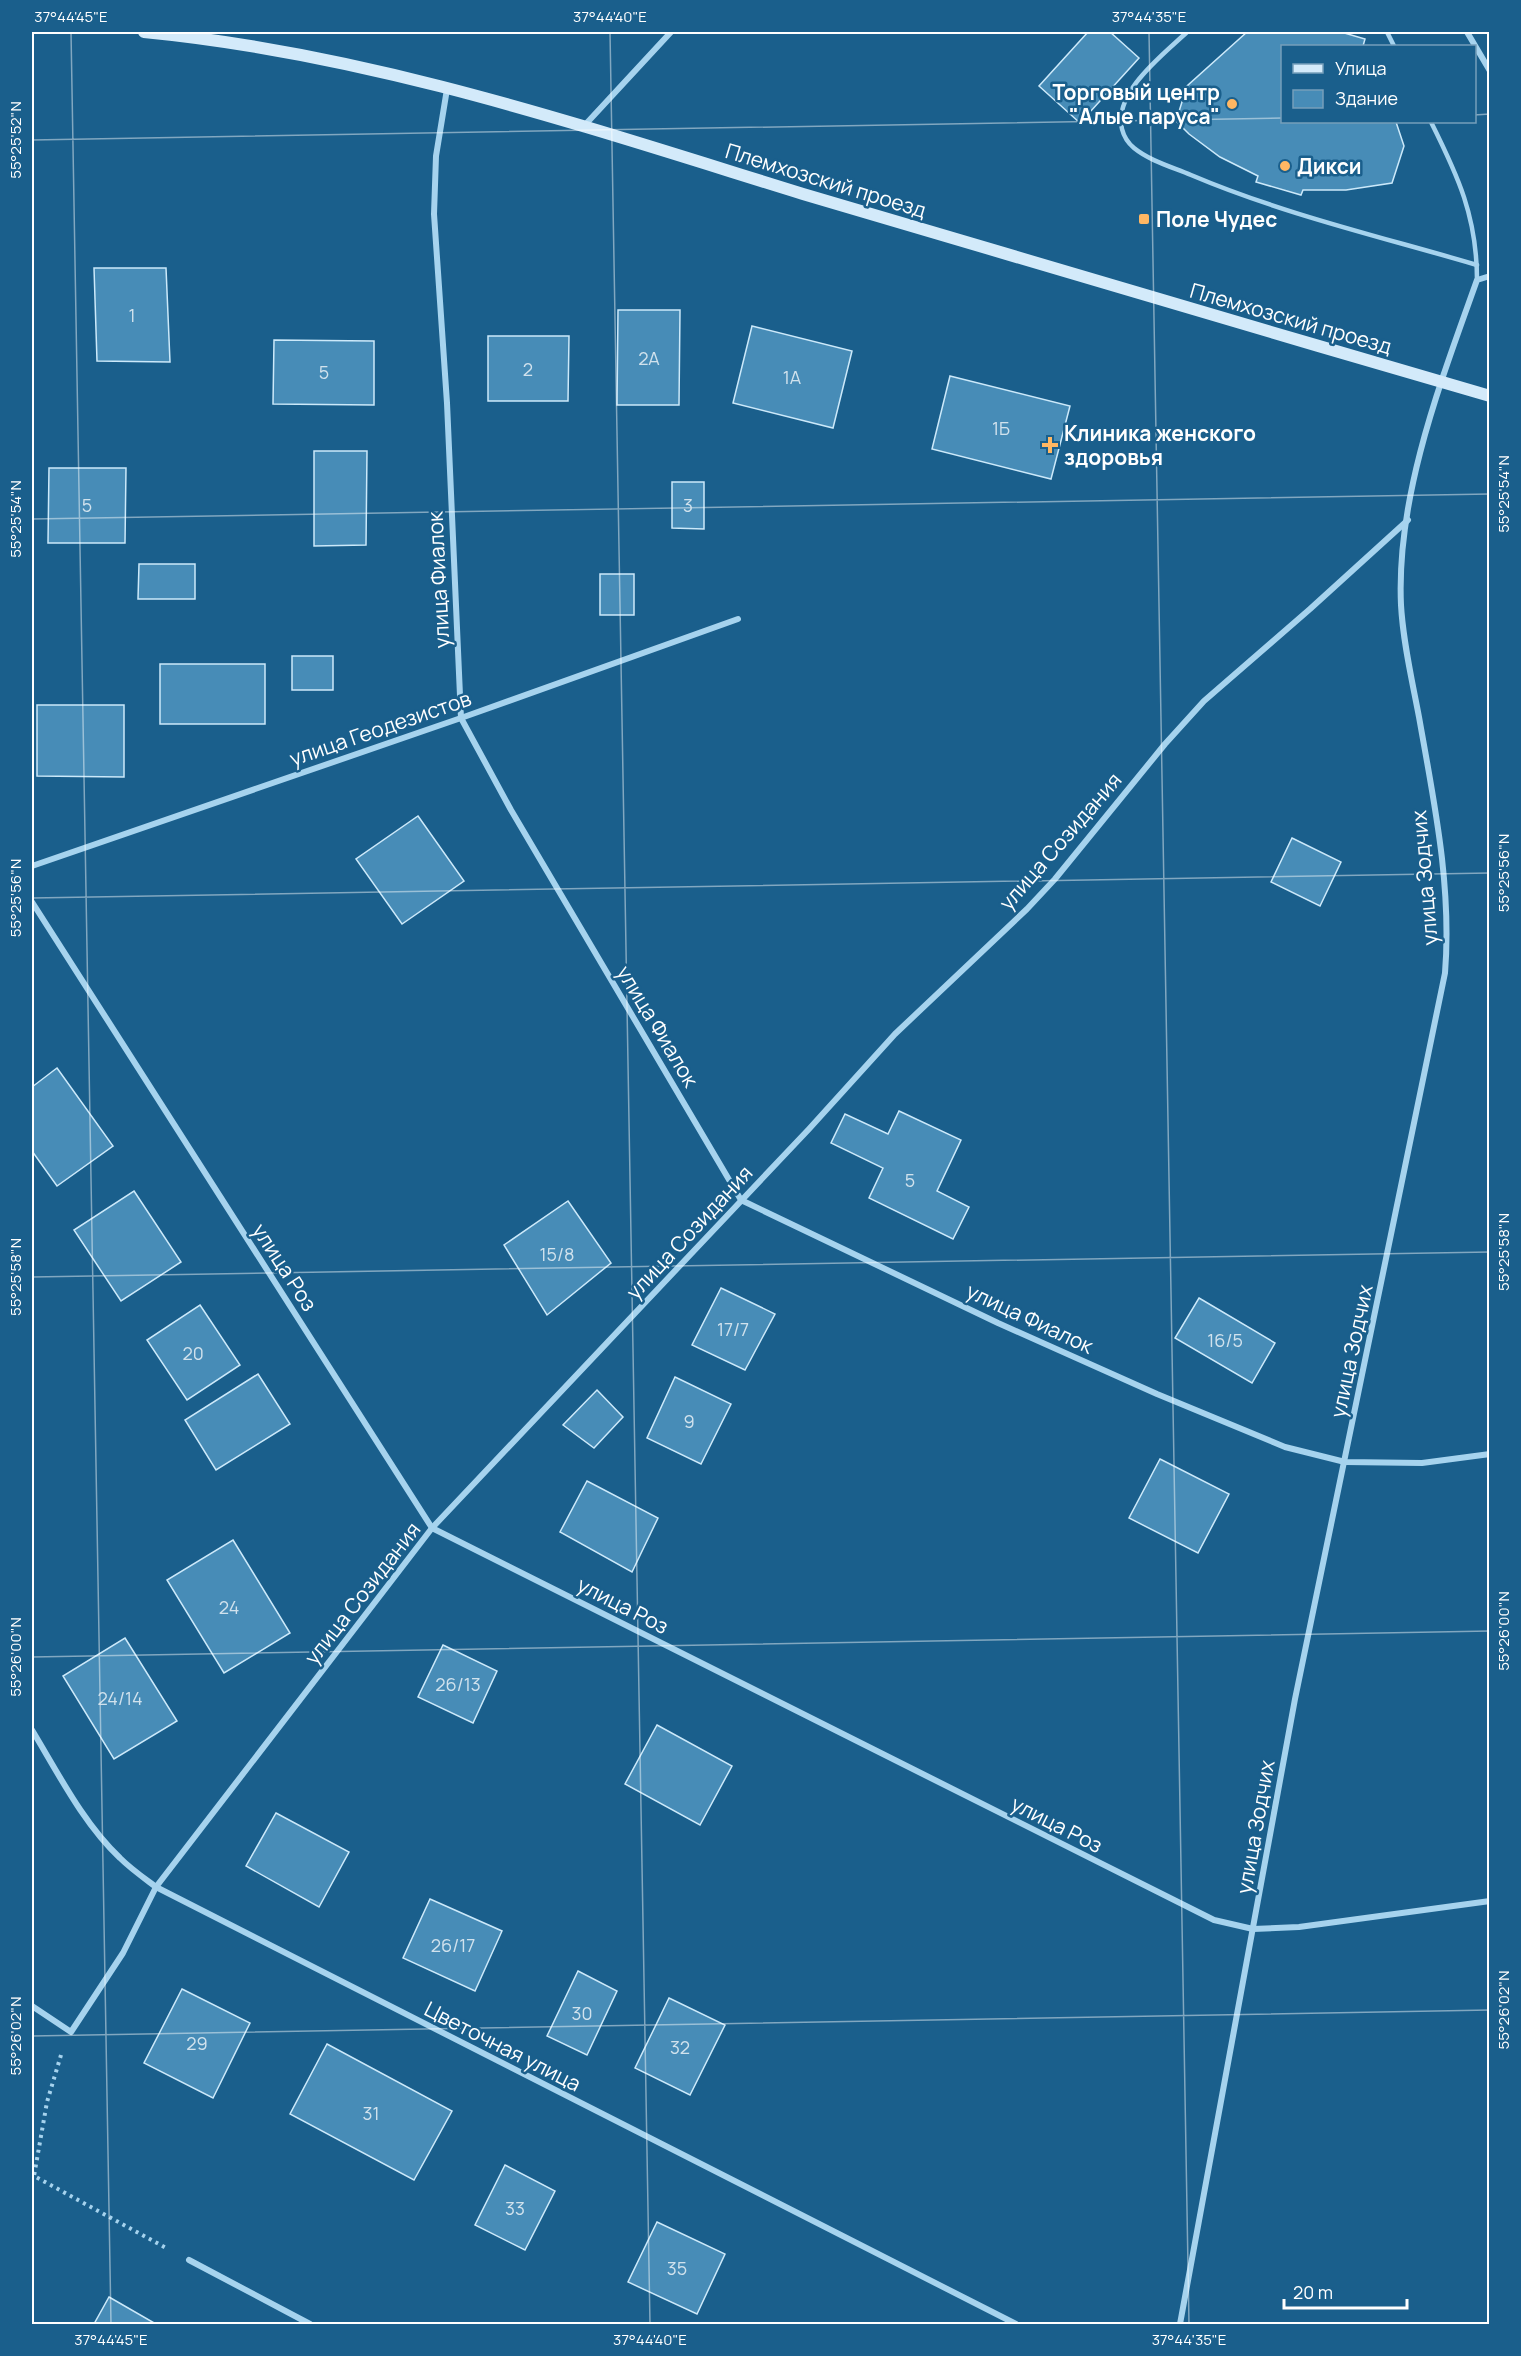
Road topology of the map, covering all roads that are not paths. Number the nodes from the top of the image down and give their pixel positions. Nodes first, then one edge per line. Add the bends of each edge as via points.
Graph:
1 (147, 32) edge
2 (671, 32) edge
3 (1187, 32) edge
4 (1467, 32) edge
5 (1475, 45) edge
6 (1476, 47) edge
7 (1490, 71) edge
8 (447, 88) junction
9 (1432, 123) edge
10 (583, 127) junction
11 (1477, 265) junction
12 (1490, 276) edge
13 (1477, 280) junction
14 (1442, 382) junction
15 (1490, 396) edge
16 (1408, 520) junction
17 (738, 620) dead end
18 (461, 718) junction
19 (32, 866) edge
20 (32, 902) edge
21 (741, 1200) junction
22 (1490, 1454) edge
23 (1345, 1462) junction
24 (432, 1528) junction
25 (32, 1730) edge
26 (156, 1887) junction
27 (1490, 1900) edge
28 (1253, 1929) junction
29 (32, 2006) edge
30 (189, 2260) road end
31 (310, 2325) edge
32 (1016, 2325) edge
33 (1180, 2325) edge

1 - 8 main road, Племхозский проезд via 288,51
2 - 10 street
3 - 11 lane via 1129,93 1121,127 1125,139 1135,148 1148,157 1246,196
4 - 5 street
6 - 7 street
8 - 10 main road, Племхозский проезд
8 - 18 street, улица Фиалок via 436,156 434,214
9 - 11 lane via 1466,200
10 - 14 main road, Племхозский проезд via 1033,264
11 - 13 lane
12 - 13 street
13 - 14 street, улица Зодчих
14 - 15 main road, Племхозский проезд
14 - 16 street, улица Зодчих via 1419,461
16 - 21 street, улица Созидания via 1204,701 1055,879 895,1035
16 - 23 street, улица Зодчих via 1402,564 1402,614 1440,831 1447,952 1437,1022
17 - 18 street, улица Геодезистов
18 - 19 street, улица Геодезистов
18 - 21 street, улица Фиалок
20 - 24 street, улица Роз
21 - 23 street, улица Фиалок via 1157,1394 1285,1447
21 - 24 street, улица Созидания
22 - 23 street, улица Фиалок via 1422,1463
23 - 28 street, улица Зодчих via 1295,1699
24 - 26 street, улица Созидания
24 - 28 street, улица Роз via 1193,1911
25 - 26 street, Цветочная улица via 104,1841
26 - 29 street, улица Созидания via 123,1953 71,2032
26 - 32 street, Цветочная улица
27 - 28 street, улица Роз via 1337,1923
28 - 33 street, улица Зодчих
30 - 31 street

